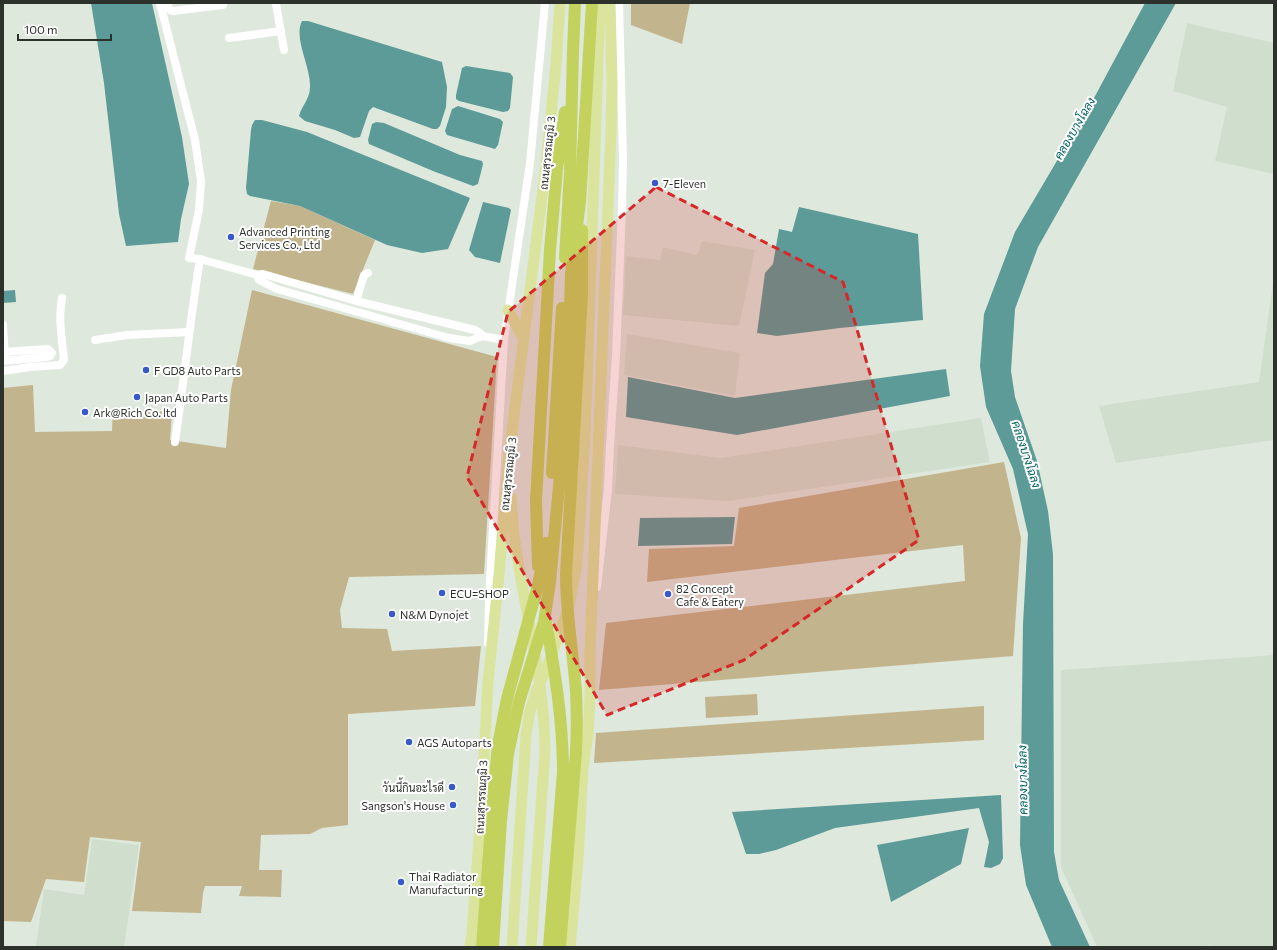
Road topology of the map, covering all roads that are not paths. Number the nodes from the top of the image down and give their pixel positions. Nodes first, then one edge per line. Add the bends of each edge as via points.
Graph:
1 (160, 3) edge
2 (168, 3) edge
3 (222, 3) edge
4 (546, 3) edge
5 (560, 3) edge
6 (575, 3) edge
7 (592, 3) edge
8 (600, 3) edge
9 (610, 3) edge
10 (619, 3) edge
11 (276, 4) dead end
12 (281, 31) junction
13 (228, 38) dead end
14 (284, 50) dead end
15 (573, 52) junction
16 (580, 202) junction
17 (200, 258) junction
18 (368, 273) dead end
19 (257, 275) junction
20 (62, 298) dead end
21 (356, 300) junction
22 (508, 310) junction
23 (3, 325) edge
24 (189, 332) junction
25 (482, 336) junction
26 (524, 339) junction
27 (95, 340) dead end
28 (504, 340) junction
29 (4, 351) edge
30 (4, 361) edge
31 (3, 371) edge
32 (175, 442) dead end
33 (509, 455) junction
34 (590, 651) junction
35 (488, 682) junction
36 (470, 947) edge
37 (482, 947) edge
38 (493, 947) edge
39 (512, 947) edge
40 (531, 947) edge
41 (549, 947) edge
42 (560, 947) edge
43 (570, 947) edge

1 - 17 street via 195,140 201,186 189,258
2 - 3 street via 170,10 173,11 223,5
4 - 22 street via 530,163
5 - 26 main road, ถนนสุวรรณภูมิ 3 via 546,165
6 - 15 highway
7 - 16 highway
8 - 39 main road via 585,436 578,551 569,606 530,711 526,735
9 - 34 main road via 612,83
10 - 34 street via 623,158 616,355 608,489
11 - 12 street
12 - 13 street
12 - 14 street
15 - 37 highway via 570,172 546,546 507,699 498,745
15 - 41 highway via 552,214 536,501 536,551 540,590 553,662 563,744 562,795
16 - 38 highway via 572,259 567,401 550,582 544,622 519,702 508,754
16 - 42 highway via 582,286 566,574 577,721
17 - 19 street
17 - 24 street
18 - 21 street via 364,276
19 - 21 street via 263,274
19 - 25 street via 259,280 277,289 449,338 470,341
20 - 31 street via 62,363
21 - 25 street via 475,330
22 - 26 main road
22 - 28 street
23 - 29 street
24 - 27 street via 127,335
24 - 32 street
25 - 28 street
26 - 33 main road, ถนนสุวรรณภูมิ 3
28 - 35 street via 488,614
29 - 30 street
29 - 30 street via 48,349 52,353 49,357
33 - 35 main road, ถนนสุวรรณภูมิ 3
33 - 40 main road via 514,542 533,637 545,728
34 - 43 main road via 588,735 583,768
35 - 36 main road, ถนนสุวรรณภูมิ 3

